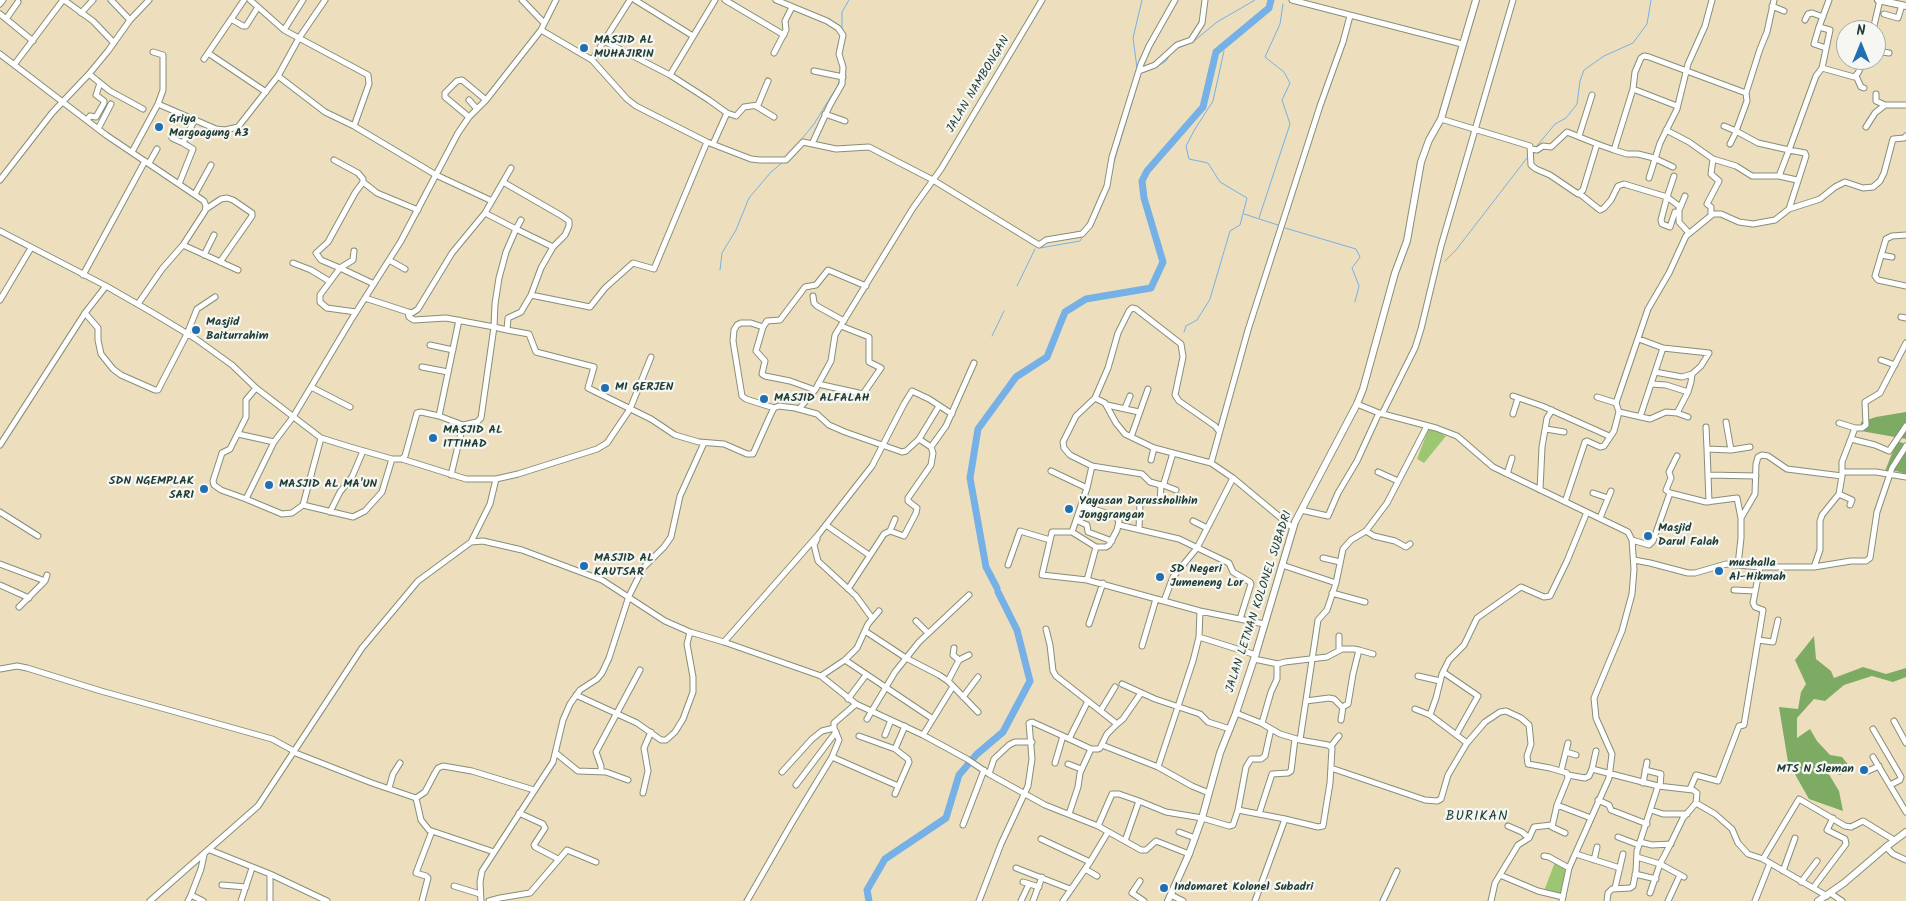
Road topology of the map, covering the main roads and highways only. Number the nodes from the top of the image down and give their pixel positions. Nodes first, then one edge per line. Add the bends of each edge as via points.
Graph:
1 (1476, 0) edge
2 (1879, 0) edge
3 (1902, 4) edge
4 (1906, 832) edge
5 (1169, 898) edge
6 (1818, 901) edge

1 - 5 main road, JALAN LETNAN KOLONEL SUBADRI via 1442,119 1425,149 1407,241 1363,389 1293,528 1202,818
2 - 3 main road
4 - 6 main road

